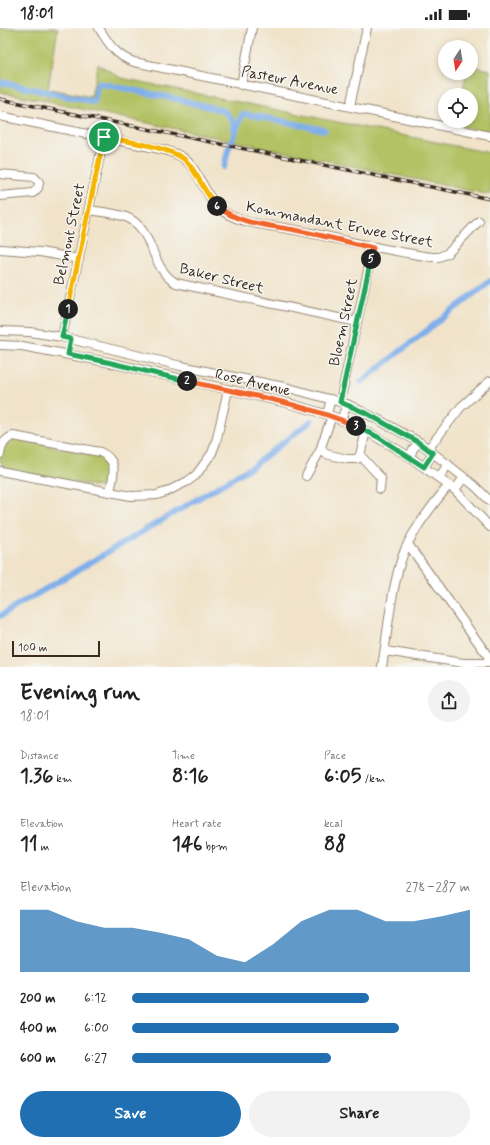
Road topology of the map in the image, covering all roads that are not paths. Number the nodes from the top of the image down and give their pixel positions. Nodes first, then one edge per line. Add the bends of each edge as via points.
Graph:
1 (99, 28) edge
2 (252, 28) edge
3 (367, 28) edge
4 (241, 85) junction
5 (350, 106) junction
6 (0, 116) edge
7 (490, 136) edge
8 (104, 137) junction
9 (0, 174) edge
10 (0, 196) edge
11 (89, 210) junction
12 (479, 220) dead end
13 (373, 248) junction
14 (0, 249) edge
15 (79, 259) junction
16 (357, 322) junction
17 (0, 331) edge
18 (49, 335) junction
19 (66, 338) junction
20 (0, 344) edge
21 (47, 350) junction
22 (68, 354) junction
23 (221, 374) junction
24 (242, 378) junction
25 (490, 381) edge
26 (218, 388) junction
27 (228, 390) junction
28 (239, 392) junction
29 (331, 399) junction
30 (343, 403) junction
31 (329, 415) junction
32 (341, 420) junction
33 (366, 431) junction
34 (418, 442) junction
35 (321, 449) junction
36 (431, 451) junction
37 (0, 454) edge
38 (360, 454) junction
39 (410, 457) junction
40 (448, 464) junction
41 (424, 467) junction
42 (0, 470) edge
43 (306, 476) dead end
44 (464, 477) junction
45 (439, 478) junction
46 (452, 487) junction
47 (380, 489) dead end
48 (110, 492) junction
49 (490, 501) edge
50 (490, 527) edge
51 (408, 544) junction
52 (385, 651) junction
53 (490, 659) edge
54 (490, 663) edge
55 (382, 667) edge

1 - 4 street, Pasteur Avenue via 111,46 127,60
2 - 4 street
3 - 5 street
4 - 5 street, Pasteur Avenue
5 - 7 street, Pasteur Avenue
6 - 8 street, Kommandant Erwee Street
8 - 11 street, Belmont Street
8 - 13 street, Kommandant Erwee Street via 165,150 182,157 197,175 210,198 233,217
9 - 10 street via 34,177 39,182 33,193
11 - 15 street, Belmont Street
11 - 16 street, Baker Street via 126,217 136,223 142,230 162,272 176,283
12 - 13 street, Kommandant Erwee Street via 454,248 439,257
13 - 16 street, Bloem Street
14 - 15 street via 40,252
15 - 19 street, Belmont Street
16 - 30 street, Bloem Street
17 - 18 street, Rose Avenue
18 - 19 street, Rose Avenue
18 - 21 street
19 - 22 street, Belmont Street
19 - 23 street, Rose Avenue
20 - 21 street, Rose Avenue
21 - 22 street, Rose Avenue
22 - 26 street, Rose Avenue
23 - 24 street, Rose Avenue
23 - 26 street
24 - 28 street
24 - 29 street, Rose Avenue
25 - 36 street via 461,407
26 - 27 street, Rose Avenue
27 - 28 street, Rose Avenue
27 - 48 street via 212,453 196,475 176,488 157,495 131,496
28 - 31 street, Rose Avenue
29 - 30 street, Rose Avenue
29 - 31 street
30 - 32 street, Bloem Street
30 - 34 street, Rose Avenue via 377,418
31 - 32 street, Rose Avenue
31 - 35 street
32 - 33 street, Rose Avenue
33 - 38 street
33 - 39 street, Rose Avenue
34 - 36 street, Rose Avenue
34 - 39 street
35 - 38 street via 326,454 347,459 357,459
35 - 43 street
36 - 40 street, Rose Avenue
36 - 41 street
37 - 48 street via 5,441 13,436 100,452 112,460 114,465
38 - 47 street via 381,478
39 - 41 street, Rose Avenue
40 - 44 street, Rose Avenue
40 - 45 street
41 - 45 street, Rose Avenue
42 - 48 street
44 - 46 street
44 - 49 street, Rose Avenue
45 - 46 street, Rose Avenue
46 - 50 street, Rose Avenue
46 - 51 street via 429,511
51 - 52 street via 394,590
51 - 53 street
52 - 54 street via 463,663
52 - 55 street

